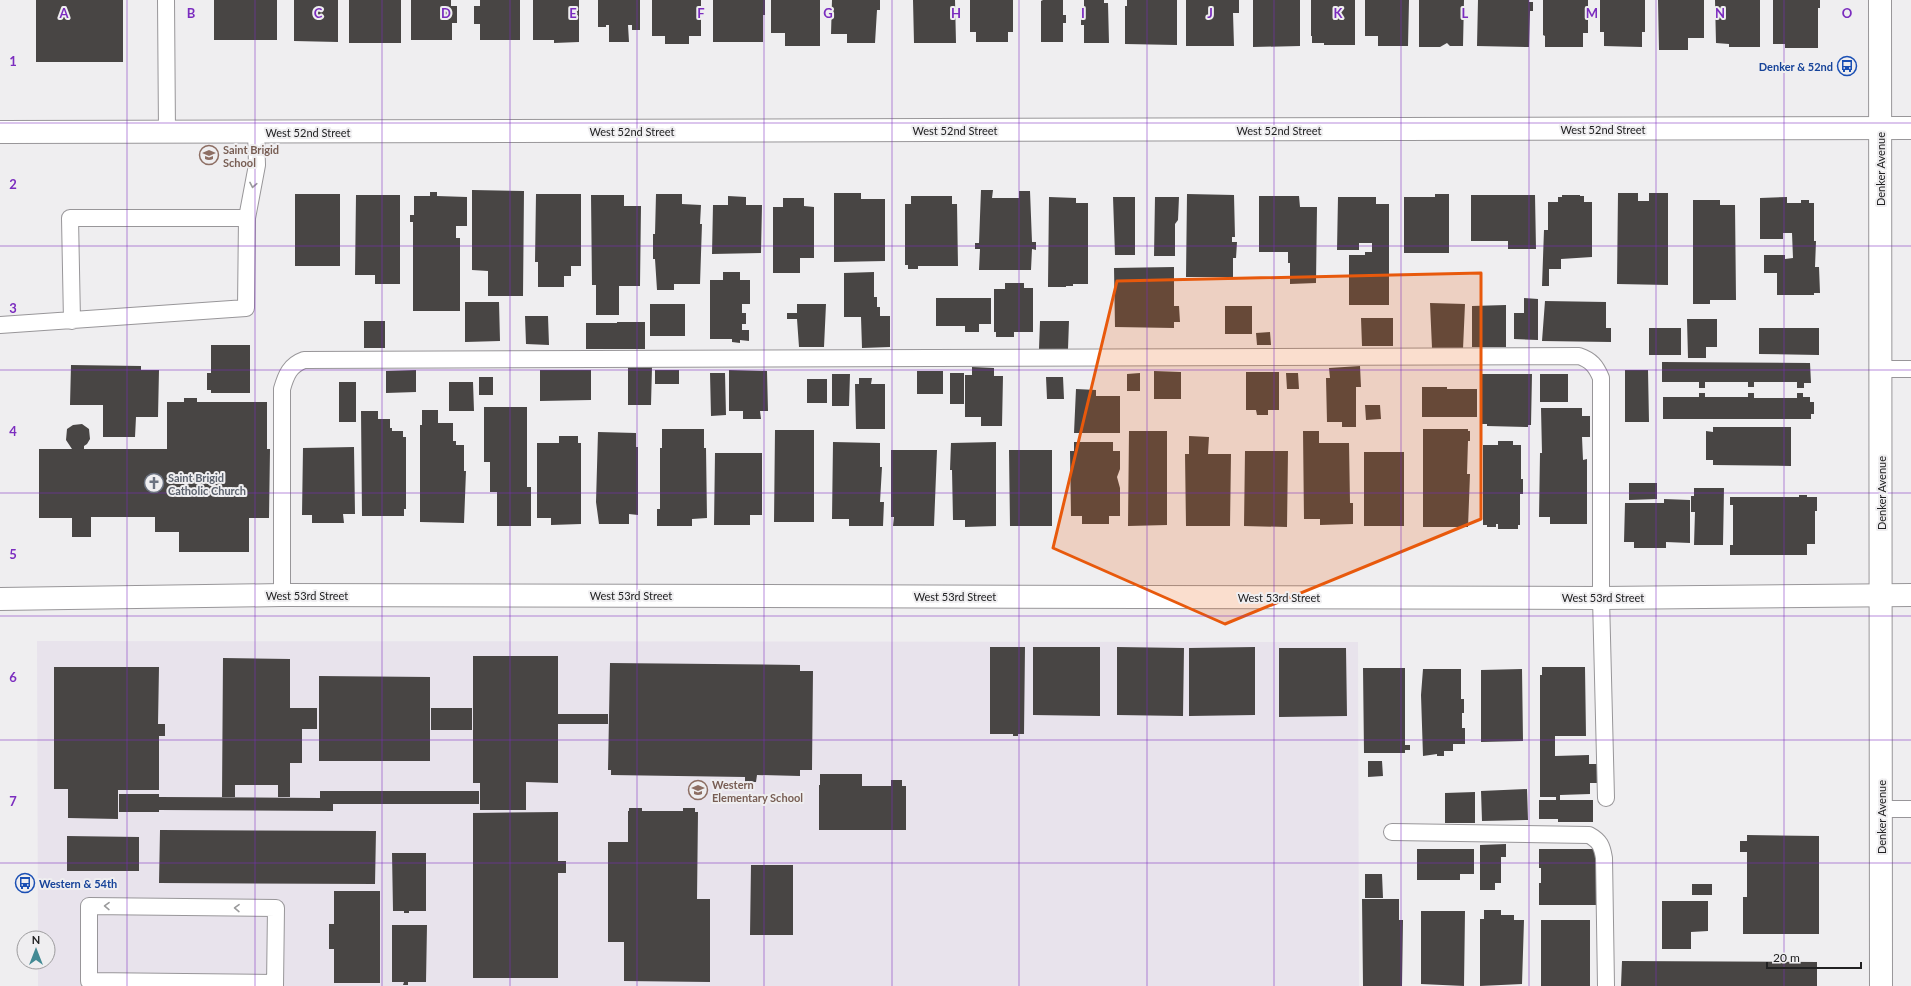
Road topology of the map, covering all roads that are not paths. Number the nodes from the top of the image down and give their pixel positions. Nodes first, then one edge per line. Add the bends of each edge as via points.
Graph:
1 (166, 0) edge
2 (1880, 0) edge
3 (1880, 128) junction
4 (1911, 128) edge
5 (0, 132) edge
6 (167, 132) junction
7 (256, 132) junction
8 (247, 218) junction
9 (72, 321) junction
10 (0, 324) edge
11 (1881, 369) junction
12 (1911, 369) edge
13 (282, 594) junction
14 (1881, 595) junction
15 (1911, 595) edge
16 (1601, 598) junction
17 (0, 599) edge
18 (1606, 798) dead end
19 (1881, 809) junction
20 (1911, 809) edge
21 (1392, 832) dead end
22 (275, 984) edge
23 (1606, 986) edge
24 (1881, 986) edge

1 - 6 lane
2 - 3 street, Denker Avenue
3 - 4 street, West 52nd Street
3 - 7 street, West 52nd Street
3 - 11 street, Denker Avenue
5 - 6 street, West 52nd Street
6 - 7 street, West 52nd Street
7 -> 8 lane via 257,165
8 - 9 lane via 246,308
8 - 9 lane via 70,218
9 - 10 lane
11 - 12 lane
11 - 14 street, Denker Avenue
13 - 16 street, West 53rd Street
13 - 16 lane via 282,389 287,374 295,364 304,360 1579,356 1589,359 1601,378
13 - 17 street, West 53rd Street
14 - 15 street, West 53rd Street
14 - 16 street, West 53rd Street
14 - 19 street, Denker Avenue
16 - 18 lane
19 - 20 lane
19 - 24 street, Denker Avenue
21 - 23 lane via 1589,835 1597,839 1602,845 1604,858
22 -> 22 lane via 276,908 90,906 89,981

